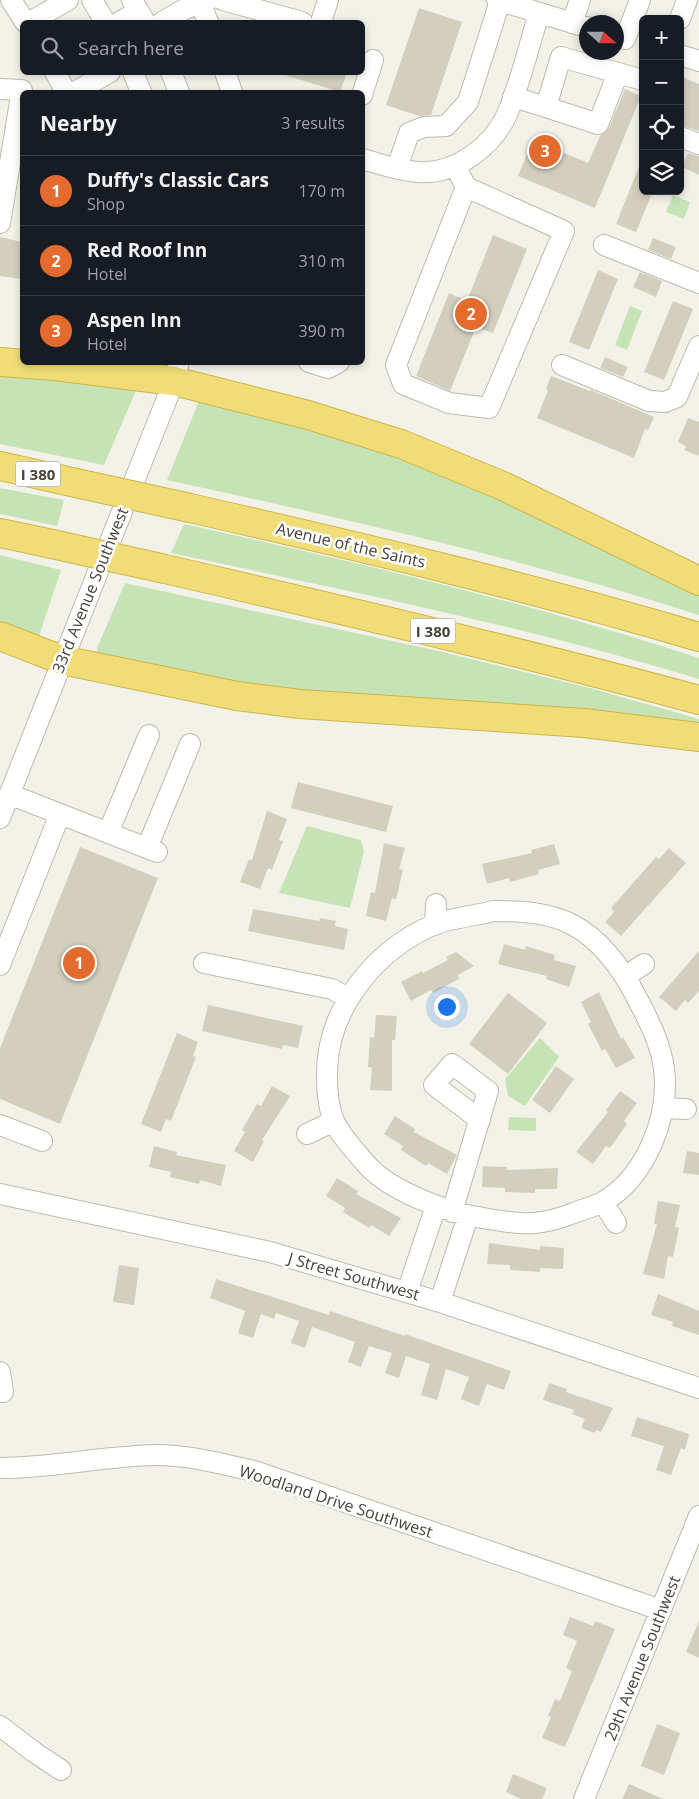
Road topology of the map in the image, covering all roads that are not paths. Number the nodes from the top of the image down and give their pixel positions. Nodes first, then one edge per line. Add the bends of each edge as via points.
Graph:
1 (11, 0) edge
2 (68, 0) edge
3 (92, 0) edge
4 (223, 0) edge
5 (328, 0) edge
6 (498, 0) edge
7 (580, 0) edge
8 (640, 0) edge
9 (687, 0) edge
10 (203, 1) edge
11 (545, 9) edge
12 (138, 11) edge
13 (579, 15) edge
14 (681, 15) edge
15 (24, 20) edge
16 (33, 20) edge
17 (104, 20) edge
18 (122, 20) edge
19 (166, 20) edge
20 (208, 20) edge
21 (295, 20) edge
22 (323, 20) edge
23 (579, 25) edge
24 (628, 40) edge
25 (684, 56) edge
26 (373, 60) dead end
27 (699, 61) edge
28 (618, 72) junction
29 (105, 75) edge
30 (134, 75) edge
31 (172, 75) edge
32 (226, 75) edge
33 (639, 79) edge
34 (0, 89) edge
35 (22, 90) edge
36 (78, 90) edge
37 (140, 90) edge
38 (178, 90) edge
39 (231, 90) edge
40 (364, 90) edge
41 (513, 97) junction
42 (20, 102) edge
43 (546, 107) junction
44 (684, 138) edge
45 (699, 144) edge
46 (365, 160) edge
47 (455, 165) junction
48 (397, 168) junction
49 (466, 187) junction
50 (0, 223) edge
51 (604, 245) dead end
52 (699, 283) edge
53 (698, 351) edge
54 (0, 362) edge
55 (20, 363) edge
56 (562, 364) dead end
57 (41, 365) edge
58 (318, 365) edge
59 (334, 365) edge
60 (176, 372) edge
61 (0, 466) edge
62 (0, 533) edge
63 (699, 581) edge
64 (0, 636) edge
65 (699, 636) edge
66 (62, 660) junction
67 (699, 700) edge
68 (149, 735) dead end
69 (699, 737) edge
70 (190, 744) dead end
71 (8, 785) edge
72 (60, 814) junction
73 (0, 818) edge
74 (108, 833) junction
75 (436, 904) dead end
76 (435, 925) junction
77 (204, 963) dead end
78 (644, 964) dead end
79 (0, 965) edge
80 (626, 976) junction
81 (348, 998) junction
82 (664, 1108) junction
83 (686, 1109) dead end
84 (480, 1120) dead end
85 (334, 1121) junction
86 (0, 1125) edge
87 (308, 1134) dead end
88 (42, 1142) dead end
89 (0, 1194) edge
90 (603, 1202) junction
91 (452, 1211) junction
92 (616, 1222) dead end
93 (407, 1292) junction
94 (440, 1302) junction
95 (0, 1372) edge
96 (699, 1388) edge
97 (0, 1392) edge
98 (0, 1468) edge
99 (699, 1516) edge
100 (661, 1610) junction
101 (0, 1726) edge
102 (61, 1770) dead end
103 (584, 1799) edge

1 - 15 street
2 - 16 street
3 - 17 street
4 - 21 street
5 - 22 street
6 - 11 street
6 - 48 street via 468,102 446,126 424,127 409,133
7 - 13 street
8 - 24 street
9 - 14 street
10 - 19 street
10 - 20 street
11 - 23 street
11 - 41 street
12 - 18 street
25 - 27 street
26 - 40 street
28 - 33 street
28 - 43 street via 598,124
28 - 43 street via 561,57
29 - 36 street
30 - 37 street
31 - 38 street
32 - 39 street
34 - 35 street
41 - 43 street
41 - 47 street via 508,113 491,139 470,158
42 - 50 street
44 - 45 street
46 - 48 street
47 - 48 street via 420,173
47 - 49 street
49 - 49 street via 564,231 489,408 449,403 403,384 396,365
51 - 52 street
53 - 56 street via 677,396 665,402 649,401
54 - 55 highway
57 - 60 highway
58 - 59 street via 328,368
60 - 63 highway via 401,444 503,486
60 - 66 street, 33rd Avenue Southwest
61 - 65 highway, Avenue of the Saints / I 380, bridge via 426,562
62 - 67 highway, I 380, bridge via 413,626
64 - 66 highway
66 - 69 highway via 237,696 300,704 584,723
66 - 71 street, 33rd Avenue Southwest
68 - 74 street
70 - 74 street via 152,850
71 - 72 street
71 - 73 street, 33rd Avenue Southwest
72 - 74 street
72 - 79 street
75 - 76 street
76 - 80 street via 493,911 531,912 573,925 603,949
76 - 81 street via 395,948 368,972
77 - 81 street via 332,989
78 - 80 street
80 - 82 street via 654,1031 664,1068
81 - 85 street via 333,1034 327,1067 327,1098
82 - 83 street
82 - 90 street via 650,1147 637,1168
84 - 91 street
85 - 87 street
85 - 91 street via 347,1142 372,1170 404,1190
86 - 88 street
89 - 93 street, J Street Southwest via 270,1252
90 - 91 street via 557,1220 535,1223 514,1223
90 - 92 street
91 - 93 street
91 - 94 street
93 - 94 street, J Street Southwest
94 - 96 street, J Street Southwest
95 - 97 street
98 - 100 street, Woodland Drive Southwest via 156,1456 203,1460 254,1471
99 - 100 street, 29th Avenue Southwest
100 - 103 street, 29th Avenue Southwest
101 - 102 street

